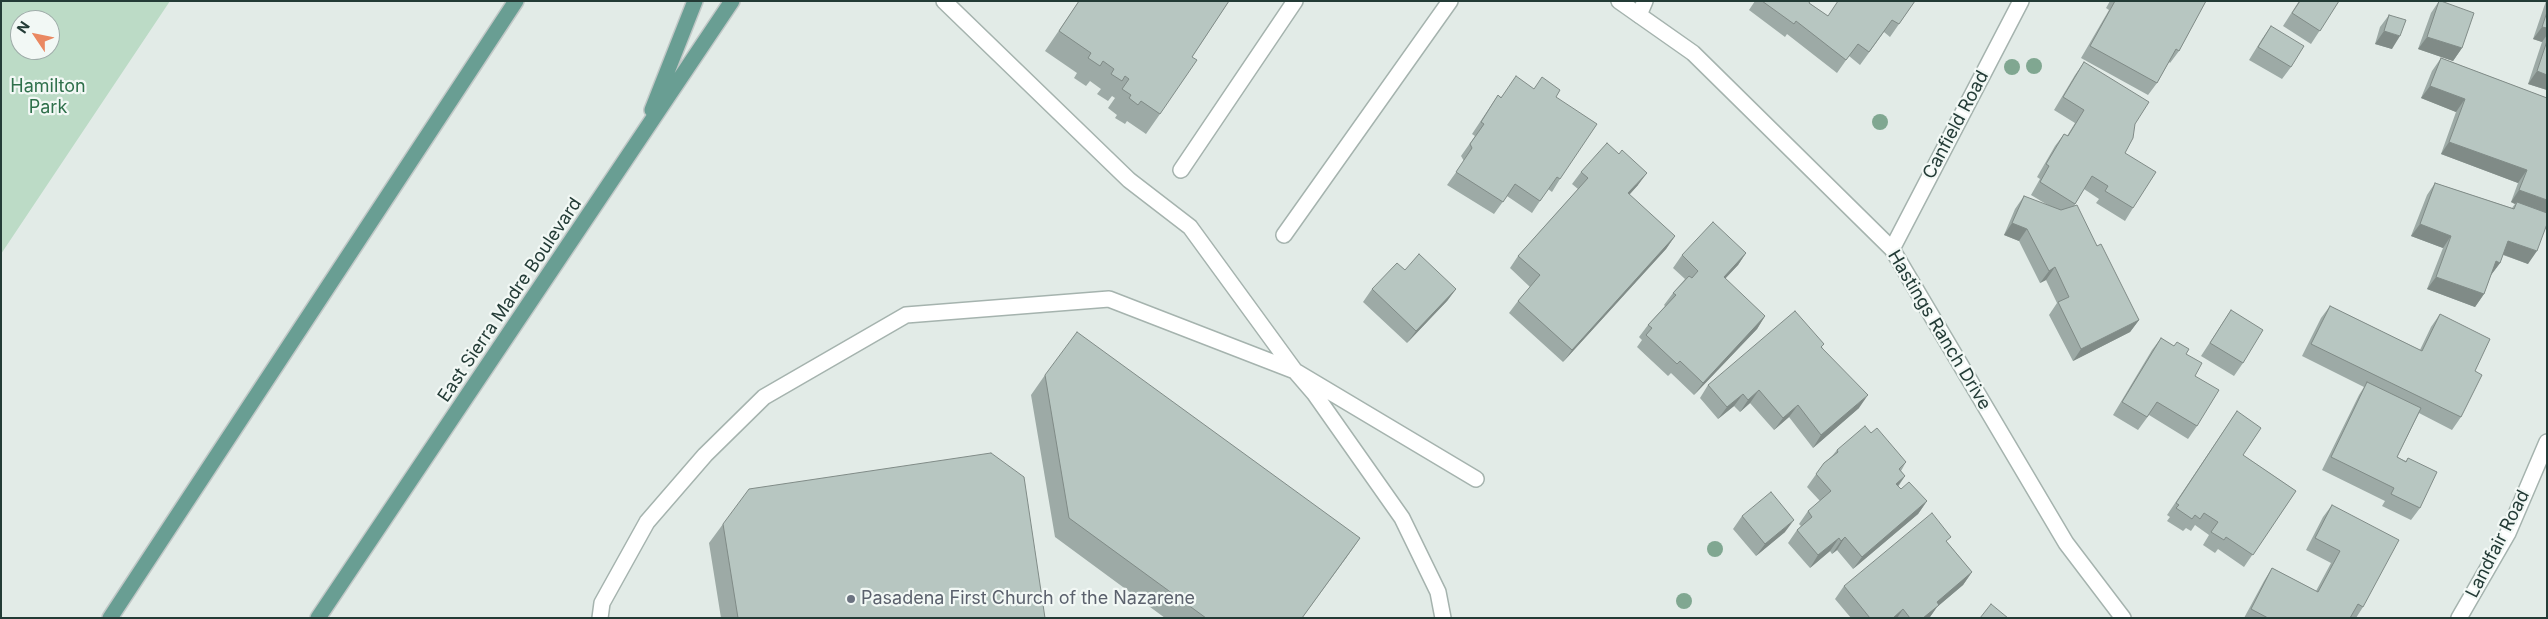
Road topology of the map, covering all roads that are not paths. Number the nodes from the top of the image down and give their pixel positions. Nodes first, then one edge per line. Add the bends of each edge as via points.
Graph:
1 (516, 1) edge
2 (696, 1) edge
3 (732, 1) edge
4 (944, 1) edge
5 (1295, 1) edge
6 (1450, 1) edge
7 (1619, 1) edge
8 (2021, 1) edge
9 (1642, 8) edge
10 (641, 140) junction
11 (1181, 170) dead end
12 (1284, 235) dead end
13 (1892, 249) junction
14 (1295, 371) junction
15 (2547, 442) edge
16 (1476, 479) dead end
17 (110, 618) edge
18 (318, 618) edge
19 (600, 618) edge
20 (1443, 618) edge
21 (2123, 618) edge
22 (2459, 618) edge

1 - 17 main road
2 - 10 main road
3 - 10 main road, East Sierra Madre Boulevard
4 - 14 street via 1130,180 1190,227
5 - 11 street
6 - 12 street
7 - 9 street, Hastings Ranch Drive
8 - 13 street, Canfield Road
9 - 13 street, Hastings Ranch Drive via 1693,53
10 - 18 main road, East Sierra Madre Boulevard
13 - 21 street, Hastings Ranch Drive via 2066,543
14 - 16 street
14 - 19 street via 1108,299 906,315 764,397 705,455 647,522 602,603
14 - 20 street via 1402,518 1438,592
15 - 22 street, Landfair Road via 2508,533

